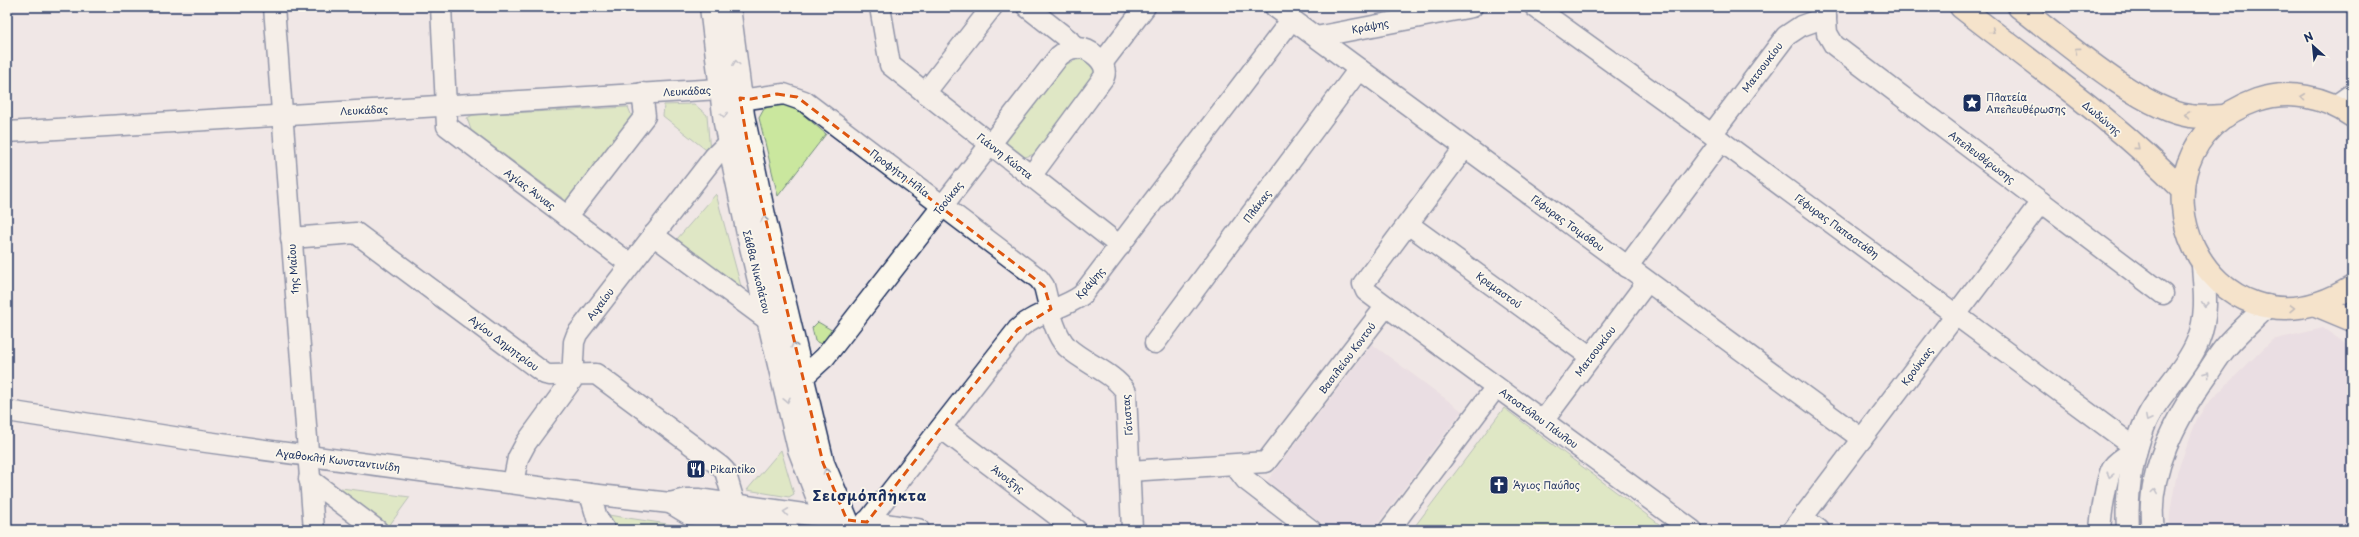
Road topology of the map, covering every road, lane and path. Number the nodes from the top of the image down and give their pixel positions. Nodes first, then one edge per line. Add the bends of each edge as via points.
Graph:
1 (274, 7) edge
2 (441, 7) edge
3 (711, 7) edge
4 (729, 7) edge
5 (880, 7) edge
6 (992, 7) edge
7 (1027, 7) edge
8 (1145, 7) edge
9 (1275, 7) edge
10 (1472, 7) edge
11 (1535, 7) edge
12 (1961, 7) edge
13 (2019, 7) edge
14 (1825, 12) edge
15 (1292, 19) junction
16 (1316, 37) junction
17 (1074, 48) junction
18 (1103, 62) junction
19 (1359, 68) junction
20 (720, 89) junction
21 (926, 93) junction
22 (642, 94) junction
23 (740, 98) junction
24 (446, 105) junction
25 (2346, 105) edge
26 (281, 115) junction
27 (2226, 116) junction
28 (7, 132) edge
29 (1716, 137) junction
30 (728, 143) junction
31 (990, 144) junction
32 (1465, 147) junction
33 (1031, 176) junction
34 (2183, 190) junction
35 (2041, 202) junction
36 (942, 206) junction
37 (567, 217) junction
38 (1408, 224) junction
39 (653, 235) junction
40 (291, 238) junction
41 (1120, 246) junction
42 (630, 264) junction
43 (2203, 266) junction
44 (1627, 267) junction
45 (1647, 282) junction
46 (2352, 287) edge
47 (2162, 294) dead end
48 (2316, 305) junction
49 (1386, 306) junction
50 (2268, 306) junction
51 (1051, 309) junction
52 (1956, 314) junction
53 (2352, 320) edge
54 (769, 322) junction
55 (1155, 344) dead end
56 (1591, 357) junction
57 (572, 375) junction
58 (802, 378) junction
59 (1496, 387) junction
60 (7, 411) edge
61 (1543, 421) junction
62 (941, 428) junction
63 (1862, 439) junction
64 (2138, 448) junction
65 (307, 455) junction
66 (1237, 465) junction
67 (1130, 470) junction
68 (309, 479) junction
69 (513, 483) junction
70 (590, 494) junction
71 (670, 503) junction
72 (735, 505) junction
73 (1798, 524) edge
74 (849, 525) edge
75 (768, 529) edge
76 (314, 530) edge
77 (377, 530) edge
78 (605, 530) edge
79 (789, 530) edge
80 (918, 530) edge
81 (1076, 530) edge
82 (1132, 530) edge
83 (1311, 530) edge
84 (1388, 530) edge
85 (1692, 530) edge
86 (1819, 530) edge
87 (2100, 530) edge
88 (2128, 530) edge
89 (2153, 530) edge

1 - 26 street, 1ης Μαΐου
2 - 24 street, Αγίας Άννας
3 - 20 street, Σάββα Νικολάτου
23 -> 4 street, Σάββα Νικολάτου
5 - 21 street, Γιάννη Κώστα via 890,65
6 - 21 street
7 - 17 street via 1069,40
8 - 18 street
9 - 15 street, Γέφυρας Τσιμόβου
10 - 16 street, Κράψης
11 - 29 street, Γέφυρας Παπαστάθη
12 -> 34 main road, Δωδώνης via 2098,114 2164,170
27 -> 13 main road via 2190,116 2175,113 2134,93
14 - 29 street, Ματσουκίου via 1786,36
14 - 35 street, Απελευθέρωσης via 1828,36 1834,45
15 - 16 street, Γέφυρας Τσιμόβου
15 - 41 street, Κράψης
16 - 19 street, Γέφυρας Τσιμόβου
17 - 18 street via 1084,49
17 - 31 street, Τσούκας via 1059,56
18 - 33 street via 1106,72 1099,86
19 - 32 street, Γέφυρας Τσιμόβου
19 - 55 street, Πλάκας
20 - 22 street, Λευκάδας
20 - 23 street, Προφήτη Ηλία
20 -> 30 street, Σάββα Νικολάτου
21 - 31 street, Γιάννη Κώστα
22 - 24 street, Λευκάδας
22 - 37 street via 645,116
23 - 36 street, Προφήτη Ηλία via 751,99 777,94 797,97
58 -> 23 street, Σάββα Νικολάτου
24 - 26 street, Λευκάδας
24 - 37 street, Αγίας Άννας via 449,128
25 -> 27 main road via 2305,96 2284,95 2251,102
26 - 28 street, Λευκάδας
26 - 40 street, 1ης Μαΐου
27 - 34 main road via 2211,129 2198,146 2188,165
29 - 44 street, Ματσουκίου
29 - 52 street, Γέφυρας Παπαστάθη
30 - 39 street, Αιγαίου via 714,157
30 - 54 street, Σάββα Νικολάτου
31 - 33 street, Γιάννη Κώστα
31 - 36 street, Τσούκας
32 - 38 street
32 - 44 street, Γέφυρας Τσιμόβου
33 - 41 street, Γιάννη Κώστα
34 - 43 main road via 2185,228 2192,248
35 - 47 street, Απελευθέρωσης
35 - 52 street, Κρούκιας
36 - 51 street, Προφήτη Ηλία via 1039,279 1044,286
36 - 58 street, Τσούκας via 825,357
37 - 42 street, Αγίας Άννας
38 - 49 street via 1363,284 1366,291
38 - 56 street, Κρεμαστού
39 - 42 street, Αιγαίου
39 - 54 street
40 - 57 street, Αγίου Δημητρίου via 356,233 545,374
40 - 65 street, 1ης Μαΐου
41 - 51 street, Κράψης via 1082,295 1073,302
42 - 57 street, Αιγαίου via 577,334 574,342
43 - 50 main road via 2234,294
43 -> 64 street via 2206,303 2198,340 2152,410 2143,428
44 - 45 street, Γέφυρας Τσιμόβου
45 - 56 street, Ματσουκίου
45 - 63 street, Γέφυρας Τσιμόβου
46 - 48 main road via 2336,298
50 -> 48 main road via 2295,308
48 - 53 main road
49 - 59 street, Αποστόλου Πάυλου
49 - 66 street, Βασιλείου Κοντού via 1266,462
89 -> 50 street via 2152,505 2156,480 2171,432 2190,398 2225,347
51 - 62 street, Κράψης via 1032,318 1018,329
51 - 67 street, Γότιστας via 1066,346 1119,384 1126,392
52 - 63 street, Κρούκιας
52 - 64 street, Γέφυρας Παπαστάθη
54 -> 74 street, Σάββα Νικολάτου via 807,474
56 - 61 street, Ματσουκίου
57 - 69 street, Αιγαίου via 566,391 526,443 518,458
57 - 72 street, Αγίου Δημητρίου via 596,374 720,466 725,471
74 -> 58 street, Σάββα Νικολάτου via 823,463
59 - 61 street, Αποστόλου Πάυλου
59 - 84 street
60 - 65 street, Αγαθοκλή Κωνσταντινίδη
61 - 85 street, Αποστόλου Πάυλου
62 - 74 street, Κράψης
62 - 81 street, Άνοιξης
63 - 73 street, Κρούκιας
64 -> 87 street via 2112,468
64 - 88 street via 2130,482
65 - 68 street, 1ης Μαΐου
65 - 69 street, Αγαθοκλή Κωνσταντινίδη
66 - 67 street, Βασιλείου Κοντού
66 - 83 street via 1246,480
67 - 82 street, Γότιστας
68 - 76 street, 1ης Μαΐου
68 - 77 street
69 - 70 street, Αγαθοκλή Κωνσταντινίδη
70 - 71 street, Αγαθοκλή Κωνσταντινίδη
70 - 78 street via 596,518
71 - 72 street, Αγαθοκλή Κωνσταντινίδη via 690,499
71 - 75 street, Αγαθοκλή Κωνσταντινίδη via 690,515
74 -> 72 street, Αγαθοκλή Κωνσταντινίδη
73 - 86 street
74 - 80 street
75 - 79 street, Αγαθοκλή Κωνσταντινίδη

